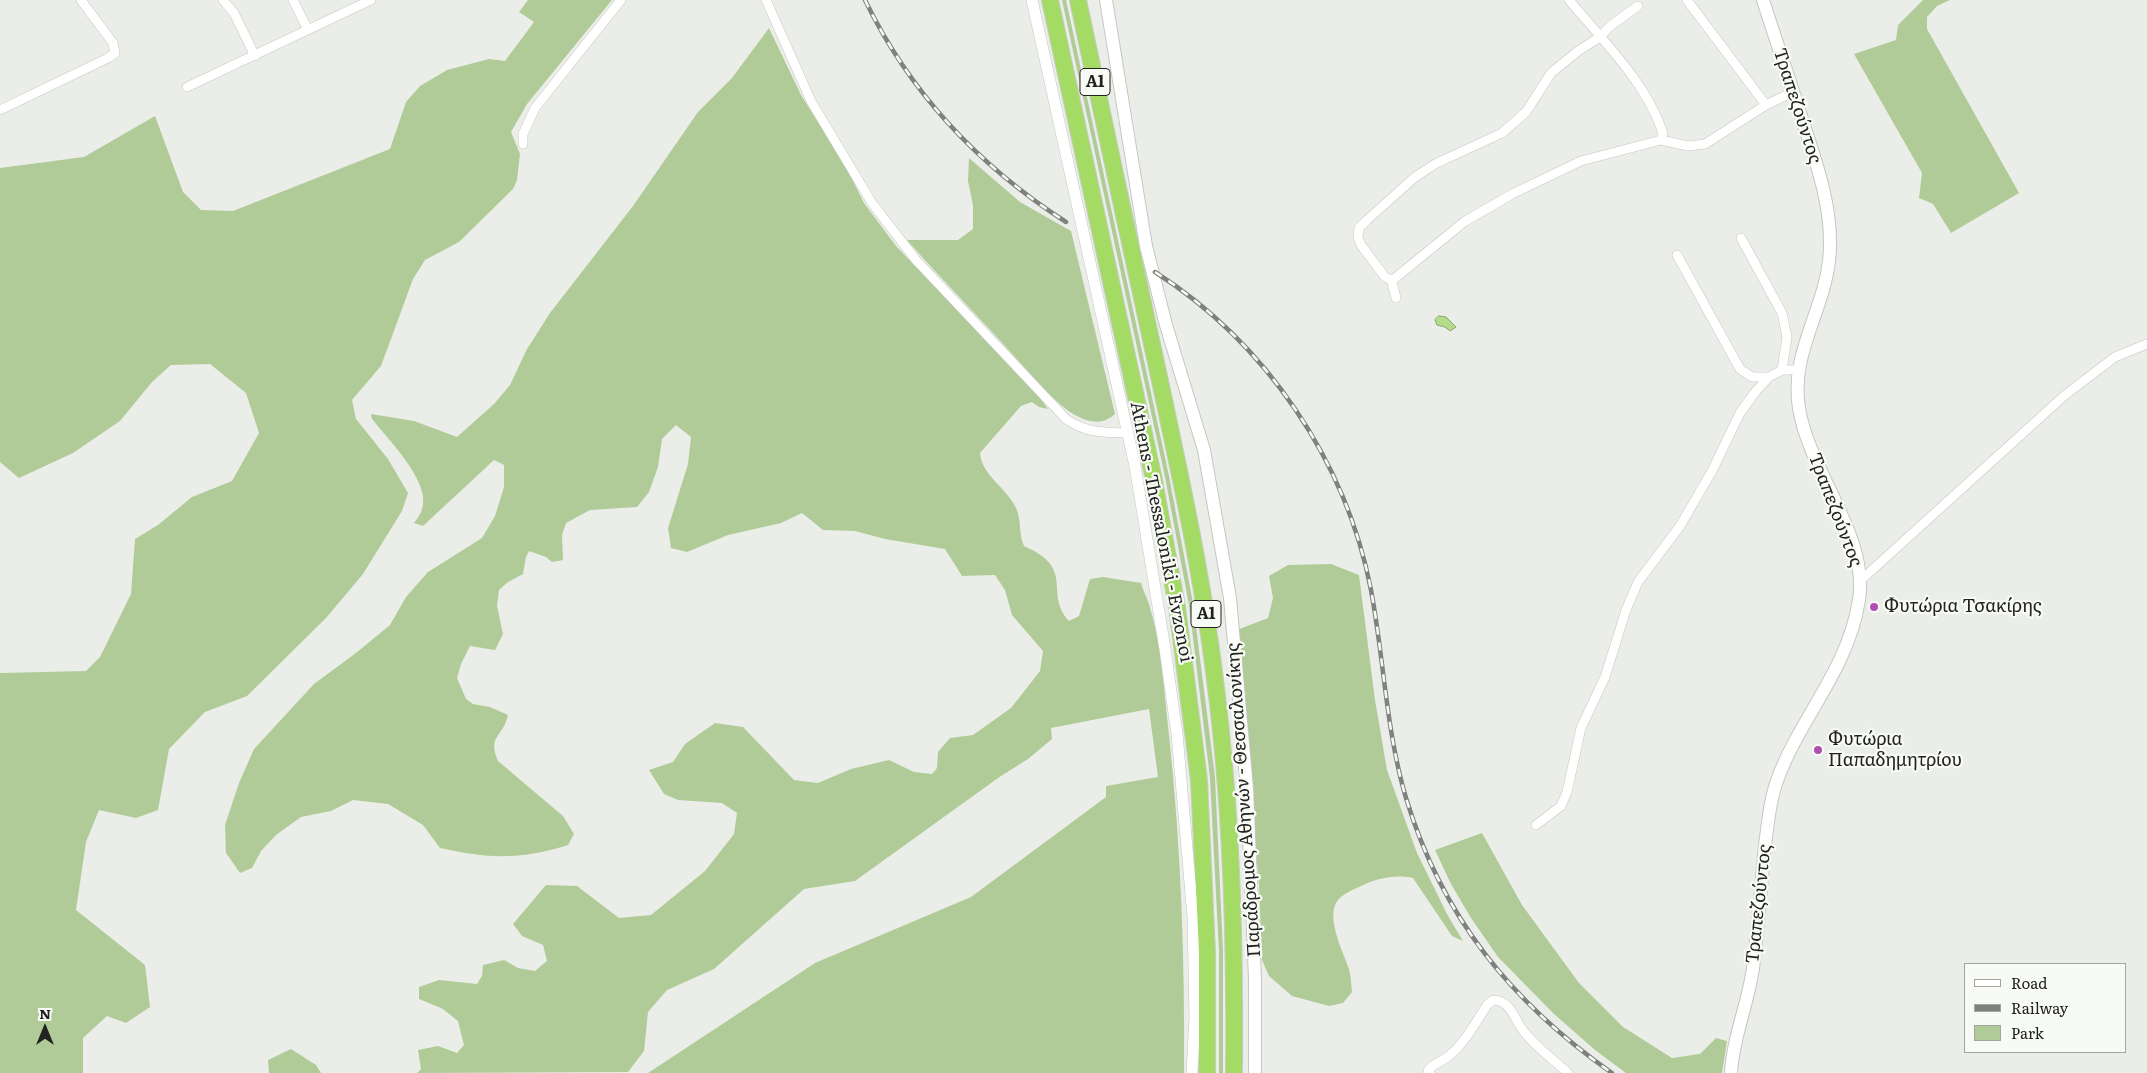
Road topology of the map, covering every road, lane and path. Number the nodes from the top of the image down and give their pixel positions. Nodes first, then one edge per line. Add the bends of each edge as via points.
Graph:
1 (81, 0) edge
2 (223, 0) edge
3 (293, 0) edge
4 (371, 0) edge
5 (621, 0) edge
6 (766, 0) edge
7 (1032, 0) edge
8 (1050, 0) edge
9 (1078, 0) edge
10 (1106, 0) edge
11 (1569, 0) edge
12 (1687, 0) edge
13 (1763, 0) edge
14 (1638, 6) dead end
15 (308, 30) junction
16 (1600, 37) junction
17 (255, 56) junction
18 (187, 87) dead end
19 (1793, 92) junction
20 (1766, 104) junction
21 (0, 110) edge
22 (1661, 140) junction
23 (523, 144) dead end
24 (1741, 238) dead end
25 (1677, 255) dead end
26 (1391, 279) junction
27 (1396, 298) dead end
28 (2147, 344) edge
29 (1782, 370) junction
30 (1798, 370) junction
31 (1769, 377) junction
32 (1128, 433) junction
33 (1861, 580) junction
34 (1536, 825) dead end
35 (1192, 1073) edge
36 (1207, 1073) edge
37 (1234, 1073) edge
38 (1255, 1073) edge
39 (1430, 1073) edge
40 (1568, 1073) edge
41 (1731, 1073) edge

1 - 21 street via 113,43 114,53
2 - 17 street via 234,13
3 - 15 street
4 - 15 street
5 - 23 street via 535,108 523,134
6 - 32 street via 811,102 872,203 916,260 1066,419 1081,428
7 - 32 street
8 - 36 highway, Athens - Thessaloniki - Evzonoi / Α1 via 1154,480 1179,616 1199,780 1207,952
9 - 37 highway, Athens - Thessaloniki - Evzonoi / Α1 via 1181,474 1207,621 1227,787 1235,951
10 - 38 main road, Παράδρομος Αθηνών - Θεσσαλονίκης via 1146,246 1204,450 1230,598 1247,789 1256,980
11 - 16 street
12 - 20 street
13 - 19 main road, Τραπεζούντος
14 - 16 street
15 - 17 street
16 - 22 street via 1649,101 1663,133
16 - 26 street via 1551,73 1526,112 1511,126 1494,138 1435,164 1415,177 1359,228 1361,245 1385,276
17 - 18 street
19 - 20 street
19 - 30 main road, Τραπεζούντος via 1820,181 1830,239 1826,279
20 - 22 street via 1705,144 1688,146
22 - 26 street via 1581,161 1512,194 1464,222 1394,280
24 - 29 street via 1782,313 1786,337
25 - 31 street via 1740,369 1752,377
26 - 27 street
28 - 33 street via 2115,358 2065,395
29 - 30 street
29 - 31 street
30 - 33 main road, Τραπεζούντος via 1801,422 1851,538
31 - 34 street via 1740,413 1680,526 1638,582 1626,610 1613,658 1582,728 1567,792 1561,806
32 - 35 street via 1149,544 1177,734 1193,917 1195,1017
33 - 41 main road, Τραπεζούντος via 1856,611 1840,659 1789,753 1774,791 1767,828 1753,969
39 - 40 street via 1431,1066 1449,1057 1458,1047 1493,1000 1500,1000 1509,1007 1529,1039

